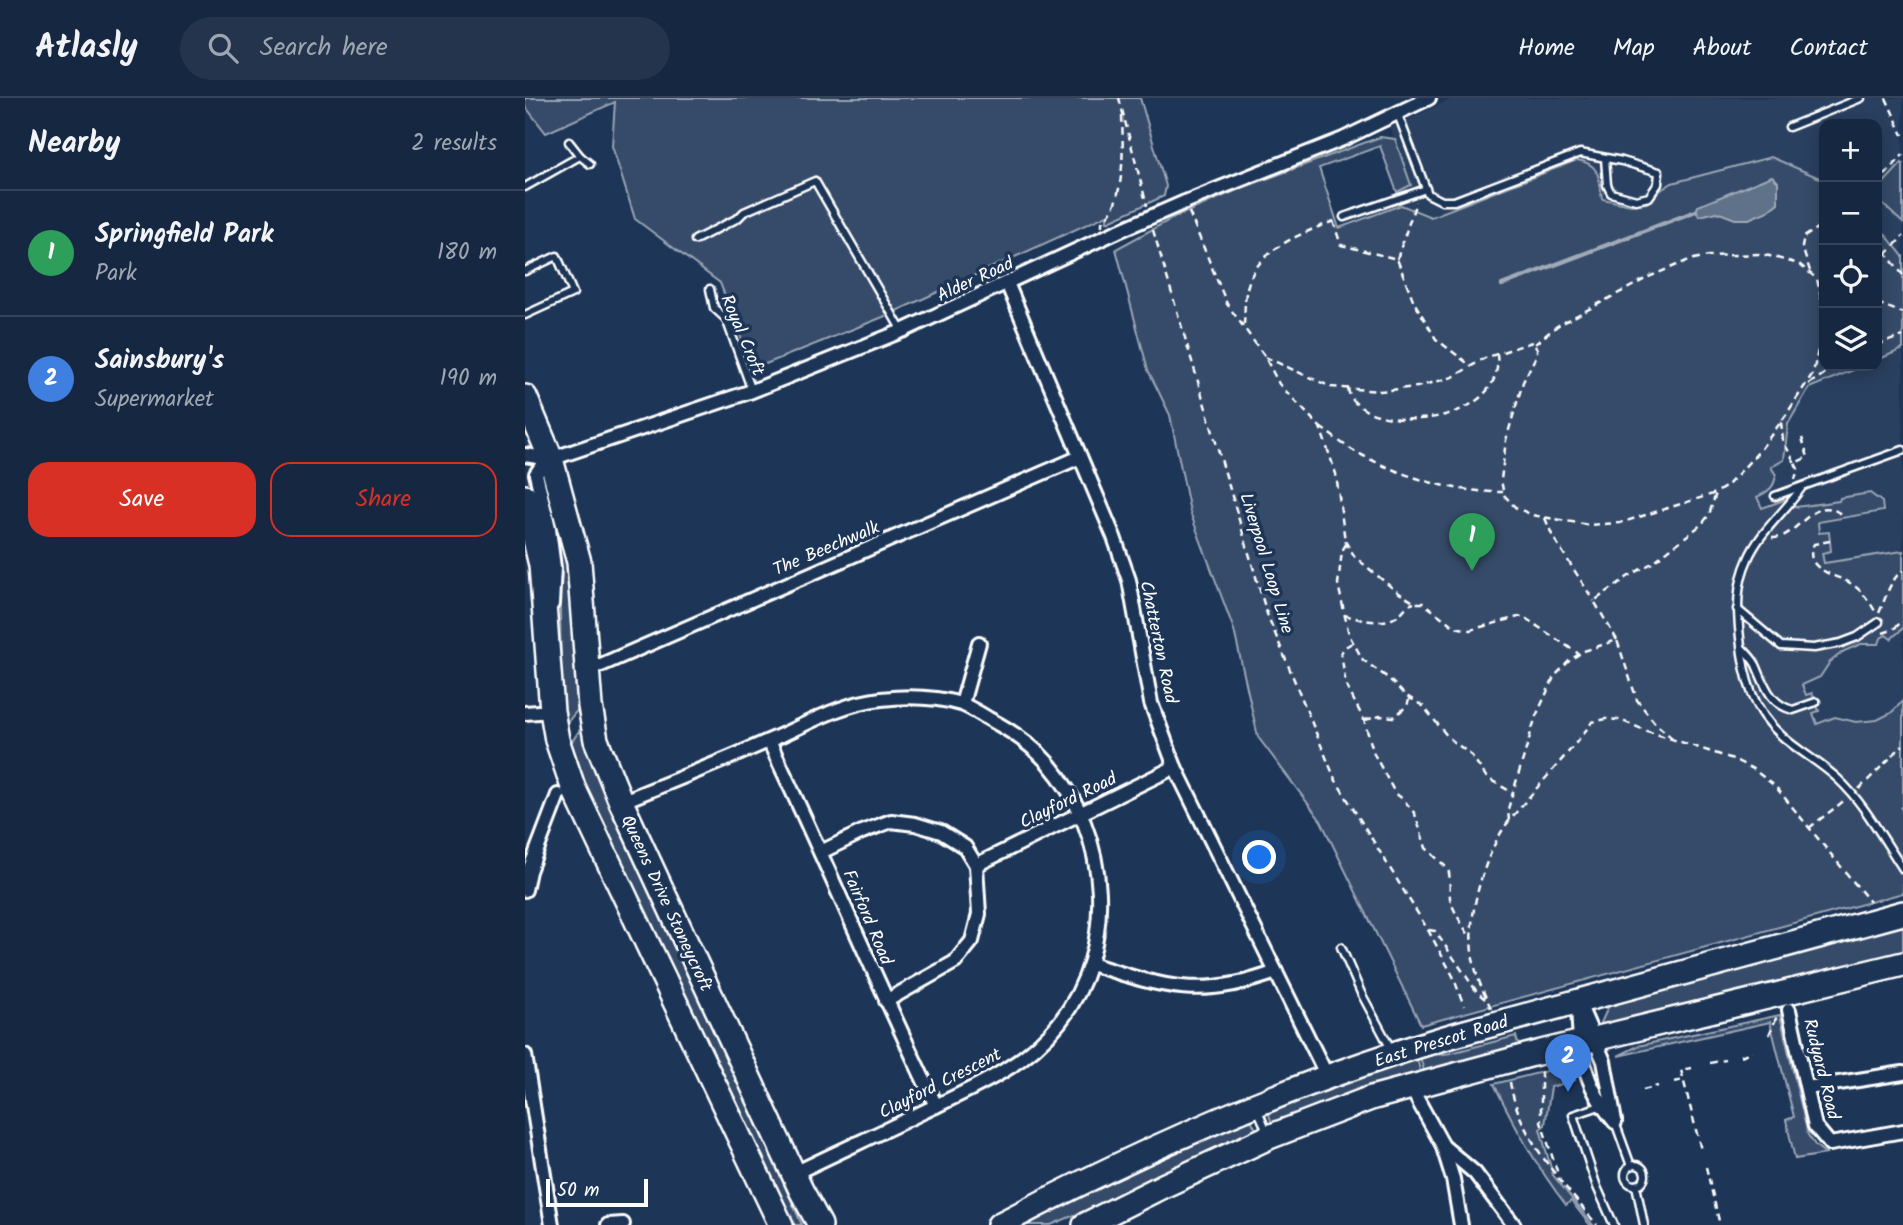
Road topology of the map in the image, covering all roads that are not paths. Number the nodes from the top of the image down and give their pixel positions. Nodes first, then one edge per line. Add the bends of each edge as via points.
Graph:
1 (1429, 98) edge
2 (1861, 98) edge
3 (1397, 112) junction
4 (1789, 127) dead end
5 (569, 142) dead end
6 (580, 156) junction
7 (1605, 158) junction
8 (590, 164) dead end
9 (525, 187) edge
10 (1423, 190) junction
11 (1343, 217) road end
12 (695, 240) dead end
13 (525, 271) edge
14 (1007, 283) junction
15 (709, 289) dead end
16 (525, 315) edge
17 (902, 331) junction
18 (752, 391) junction
19 (525, 397) edge
20 (1903, 450) edge
21 (525, 455) edge
22 (1080, 457) junction
23 (551, 459) junction
24 (1800, 488) junction
25 (1775, 496) dead end
26 (525, 497) edge
27 (1737, 608) junction
28 (1879, 622) dead end
29 (548, 639) junction
30 (979, 643) dead end
31 (1741, 646) junction
32 (586, 667) junction
33 (1816, 702) dead end
34 (962, 704) junction
35 (552, 711) junction
36 (525, 713) edge
37 (769, 741) junction
38 (1175, 767) junction
39 (558, 795) dead end
40 (621, 802) junction
41 (1081, 814) junction
42 (821, 852) junction
43 (975, 865) junction
44 (1903, 869) edge
45 (525, 890) edge
46 (1903, 913) edge
47 (1341, 947) dead end
48 (1091, 964) junction
49 (1903, 964) edge
50 (1276, 972) junction
51 (886, 1001) junction
52 (1578, 1001) junction
53 (1785, 1008) road end
54 (1588, 1041) junction
55 (1393, 1054) junction
56 (525, 1055) edge
57 (1903, 1073) edge
58 (1327, 1076) junction
59 (1410, 1086) junction
60 (1808, 1088) junction
61 (1607, 1104) junction
62 (1256, 1105) junction
63 (936, 1106) junction
64 (1615, 1122) joint
65 (1903, 1132) edge
66 (1269, 1137) junction
67 (1443, 1146) junction
68 (1631, 1166) junction
69 (793, 1174) junction
70 (1636, 1185) junction
71 (623, 1224) edge
72 (552, 1225) edge
73 (608, 1225) edge
74 (781, 1225) edge
75 (820, 1225) edge
76 (999, 1225) edge
77 (1086, 1225) edge
78 (1461, 1225) edge
79 (1514, 1225) edge
80 (1614, 1225) edge
81 (1644, 1225) edge

1 - 3 street, Alder Road
2 - 4 lane
3 - 10 lane
3 - 14 street, Alder Road, bridge
5 - 6 lane
6 - 8 lane
6 - 9 lane
7 - 7 lane via 1611,193 1636,200 1649,197 1658,184 1659,172
7 - 10 lane via 1580,153 1454,201 1442,201
10 - 11 lane
12 - 17 lane via 744,212 815,181
13 - 16 lane via 557,256 573,293
14 - 17 street, Alder Road
14 - 22 street, Chatterton Road
15 - 18 lane, Royal Croft via 714,308 726,319
17 - 18 street, Alder Road
18 - 23 street, Alder Road
19 - 23 highway, Queens Drive Stoneycroft
20 - 24 lane
21 - 23 street, Alder Road
22 - 32 street, The Beechwalk via 601,665
22 - 38 street, Chatterton Road via 1129,580 1151,703
23 - 29 street via 536,474 554,568
23 - 32 highway, Queens Drive Stoneycroft via 579,562
24 - 25 lane
24 - 27 lane via 1763,534 1744,568
26 - 29 highway, Queens Drive Stoneycroft via 541,565
27 - 28 lane via 1781,646 1814,648 1841,643
27 - 31 lane
29 - 35 highway, Queens Drive Stoneycroft
30 - 34 street
31 - 33 lane via 1777,703 1793,710
31 - 44 lane via 1748,688 1762,713 1782,737 1853,794
32 - 40 highway, Queens Drive Stoneycroft via 597,740
34 - 37 street, Clayford Crescent via 881,699 834,709
34 - 41 street, Clayford Crescent via 1010,730 1048,763
35 - 36 street
35 - 74 highway, Queens Drive Stoneycroft via 558,747 573,787
37 - 40 street, Clayford Crescent
37 - 42 street, Fairford Road
38 - 41 street, Clayford Road
38 - 50 street, Chatterton Road
39 - 45 street
40 - 69 highway, Queens Drive Stoneycroft
41 - 43 street, Clayford Road
41 - 48 street, Clayford Crescent via 1098,878
42 - 43 street via 891,821 941,832 965,847
42 - 51 street, Fairford Road
43 - 51 street via 979,914 972,942 955,962
46 - 52 highway, East Prescot Road
47 - 55 lane
48 - 50 street via 1184,989 1221,988
48 - 63 street, Clayford Crescent via 1061,1021 1030,1054 997,1077
49 - 54 highway, East Prescot Road
50 - 58 street, Chatterton Road
51 - 63 street, Fairford Road
52 - 54 street
52 - 55 highway, East Prescot Road
53 - 60 street, Rudyard Road
54 - 59 highway, East Prescot Road
54 - 61 street via 1604,1061
54 - 61 street via 1583,1064
55 - 58 highway, East Prescot Road
56 - 72 street
57 - 60 street
58 - 62 highway, East Prescot Road
59 - 66 highway, East Prescot Road
59 - 67 street
60 - 65 street, Rudyard Road via 1815,1126 1831,1144
61 - 64 street
61 - 80 lane via 1573,1115
62 - 66 lane
62 - 76 highway, East Prescot Road via 1125,1162
63 - 69 street, Clayford Crescent
64 - 68 lane
66 - 77 highway, East Prescot Road
67 - 78 street
67 - 79 street via 1475,1173
68 - 70 lane via 1625,1180
68 - 70 lane via 1640,1167 1645,1174
69 - 75 highway, Queens Drive Stoneycroft
70 - 81 lane
71 - 73 street

